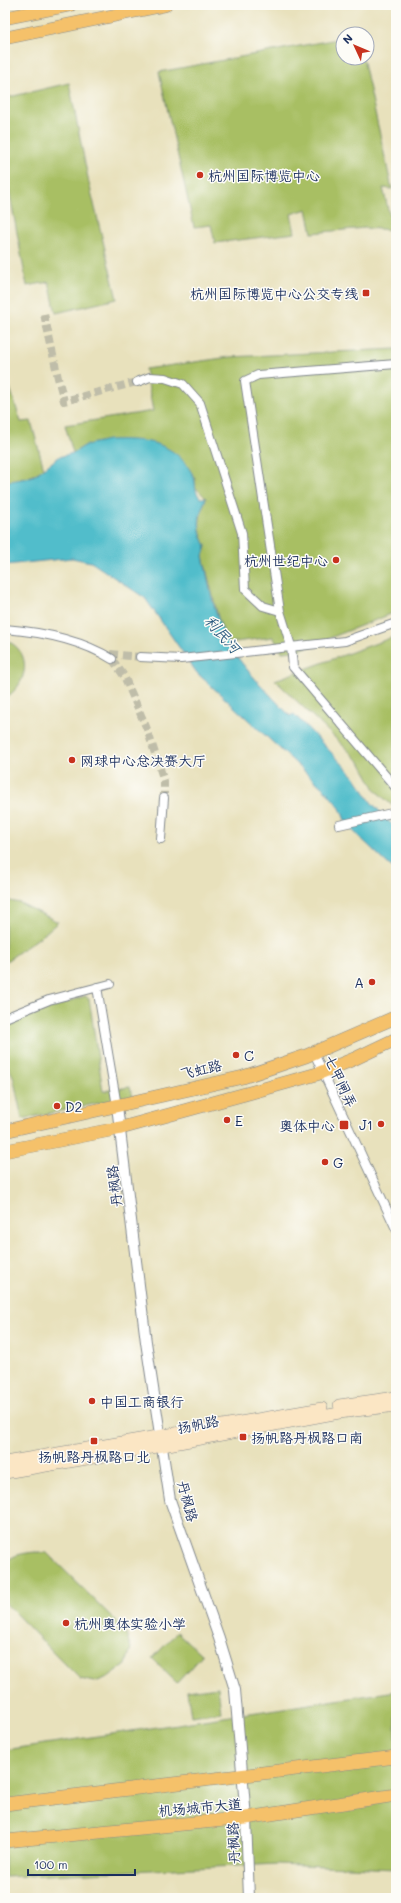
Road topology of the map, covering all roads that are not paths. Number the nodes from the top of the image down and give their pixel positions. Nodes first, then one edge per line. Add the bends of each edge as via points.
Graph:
1 (70, 5) edge
2 (165, 5) edge
3 (5, 18) edge
4 (5, 38) edge
5 (396, 364) edge
6 (137, 382) tunnel mouth
7 (280, 611) junction
8 (396, 623) edge
9 (5, 629) edge
10 (291, 646) junction
11 (109, 656) tunnel mouth
12 (140, 657) tunnel mouth
13 (396, 788) edge
14 (164, 798) tunnel mouth
15 (394, 813) edge
16 (339, 825) dead end
17 (161, 839) dead end
18 (110, 984) dead end
19 (97, 987) junction
20 (396, 1017) edge
21 (5, 1018) edge
22 (396, 1039) edge
23 (314, 1053) junction
24 (322, 1071) junction
25 (117, 1106) junction
26 (121, 1128) junction
27 (5, 1131) edge
28 (5, 1152) edge
29 (396, 1229) edge
30 (396, 1397) edge
31 (396, 1406) edge
32 (162, 1441) junction
33 (5, 1462) edge
34 (5, 1473) edge
35 (396, 1757) edge
36 (241, 1776) junction
37 (396, 1795) edge
38 (5, 1804) edge
39 (246, 1818) junction
40 (5, 1841) edge
41 (249, 1898) edge

1 - 3 main road
2 - 4 main road
5 - 7 street via 258,375 245,381
6 - 7 street via 150,377 165,378 183,384 200,403 242,533 245,589 263,606
7 - 10 street
8 - 10 street via 345,641
9 - 11 street via 53,635
10 - 12 street via 181,658
10 - 13 street via 293,667
14 - 17 street
15 - 16 street
18 - 19 street
19 - 21 street via 49,1000
19 - 25 street
20 - 23 main road, 飞虹路
22 - 24 main road
23 - 24 street, 七甲闸弄
23 - 25 main road, 飞虹路 via 242,1077
24 - 26 main road via 249,1094
24 - 29 street, 七甲闸弄
25 - 26 street, 丹枫路
25 - 27 main road, 飞虹路
26 - 28 main road
26 - 32 street, 丹枫路 via 146,1342
30 - 32 main road
31 - 32 main road, 扬帆路
32 - 33 main road
32 - 34 main road, 扬帆路
32 - 36 street, 丹枫路 via 170,1500 235,1690
35 - 36 main road, 机场城市大道
36 - 38 main road, 机场城市大道
36 - 39 street, 丹枫路
37 - 39 main road, 机场城市大道
39 - 40 main road, 机场城市大道
39 - 41 street, 丹枫路

